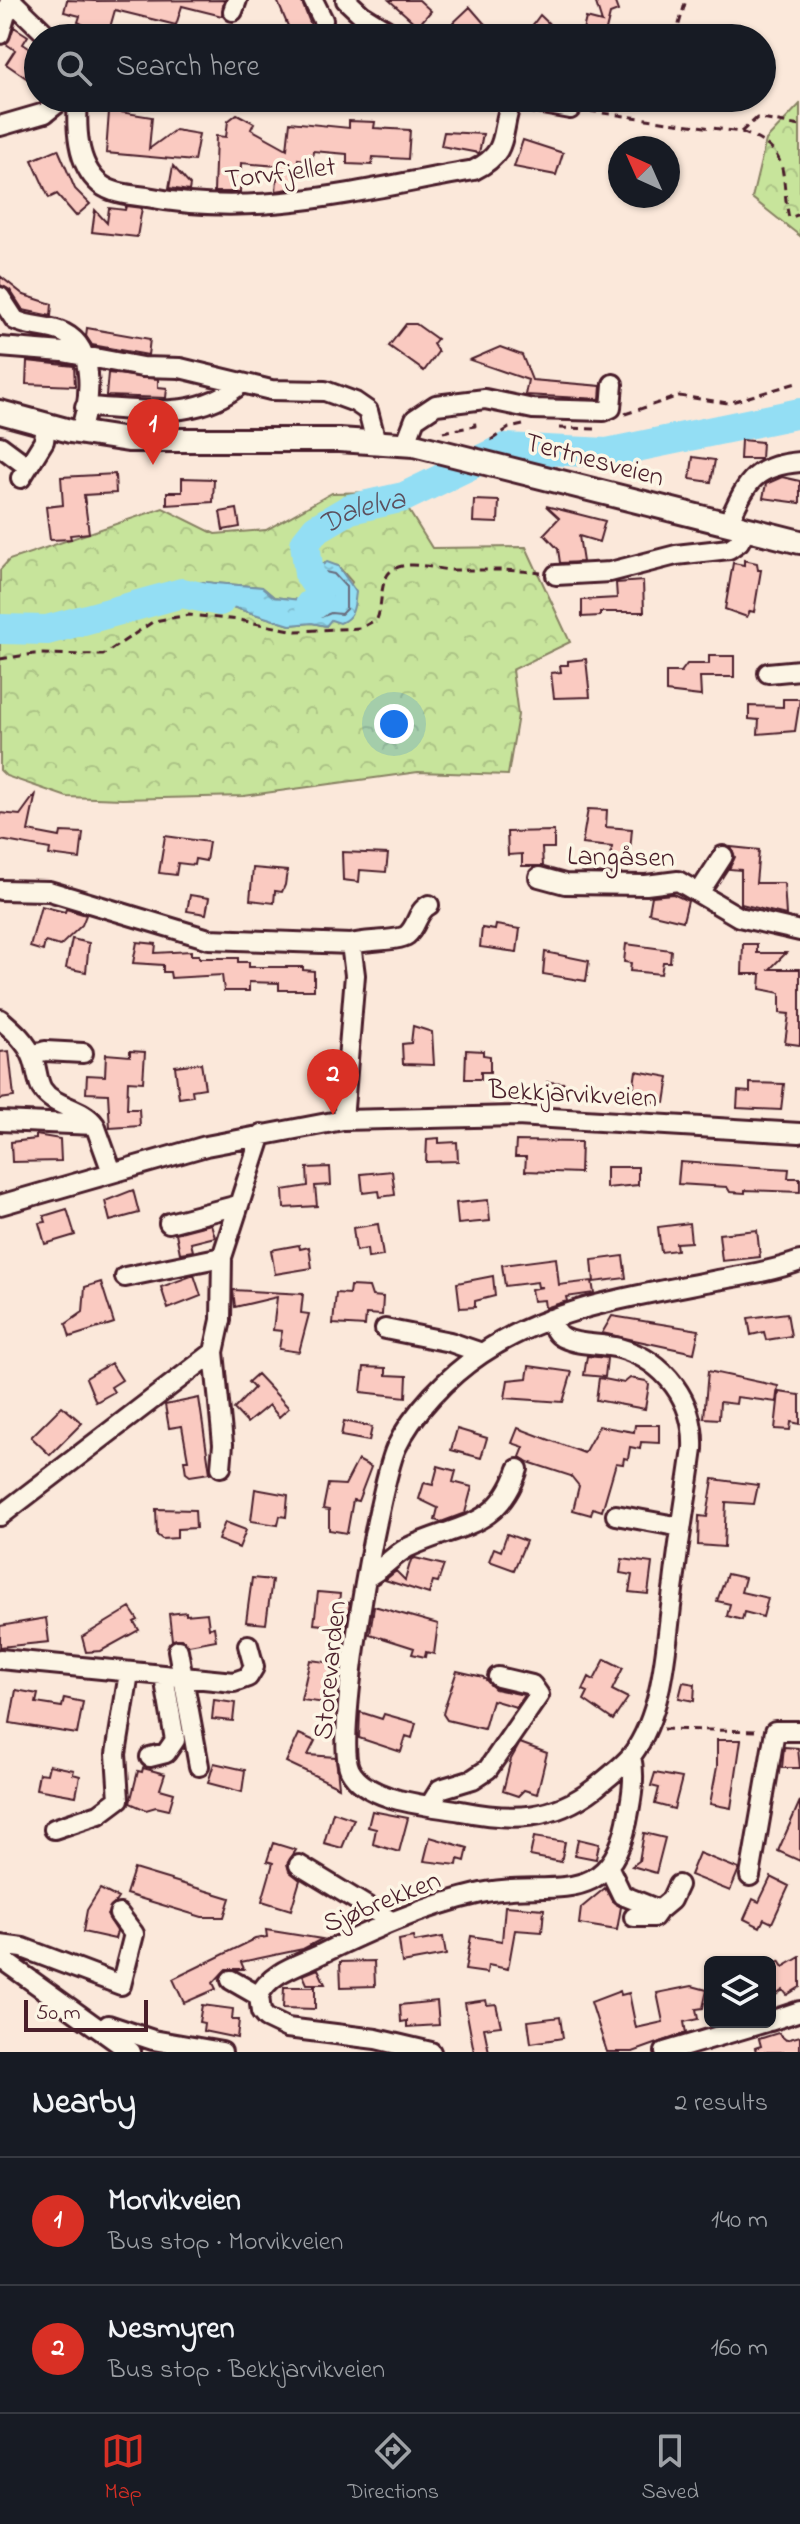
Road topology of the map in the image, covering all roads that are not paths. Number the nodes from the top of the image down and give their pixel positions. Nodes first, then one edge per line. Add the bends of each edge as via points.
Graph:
1 (11, 0) edge
2 (313, 0) edge
3 (346, 0) edge
4 (323, 20) dead end
5 (36, 24) edge
6 (376, 24) edge
7 (0, 34) edge
8 (46, 112) edge
9 (79, 112) edge
10 (508, 112) edge
11 (0, 126) edge
12 (0, 297) edge
13 (0, 347) edge
14 (83, 356) junction
15 (242, 383) junction
16 (613, 384) dead end
17 (85, 407) junction
18 (0, 412) edge
19 (46, 426) junction
20 (79, 433) junction
21 (407, 439) junction
22 (376, 442) junction
23 (0, 446) edge
24 (800, 462) edge
25 (738, 526) junction
26 (800, 542) edge
27 (556, 575) road end
28 (800, 670) edge
29 (768, 673) dead end
30 (723, 856) dead end
31 (539, 877) dead end
32 (0, 890) edge
33 (699, 893) junction
34 (429, 905) dead end
35 (800, 931) edge
36 (351, 944) junction
37 (0, 1019) edge
38 (83, 1053) dead end
39 (32, 1055) junction
40 (343, 1120) junction
41 (0, 1121) edge
42 (95, 1125) junction
43 (800, 1133) edge
44 (262, 1134) junction
45 (112, 1172) junction
46 (0, 1205) edge
47 (238, 1205) junction
48 (169, 1223) dead end
49 (222, 1257) junction
50 (800, 1261) edge
51 (125, 1277) dead end
52 (550, 1319) junction
53 (385, 1329) dead end
54 (214, 1352) junction
55 (482, 1353) junction
56 (221, 1467) dead end
57 (518, 1469) dead end
58 (616, 1515) dead end
59 (0, 1516) edge
60 (681, 1527) junction
61 (367, 1577) junction
62 (248, 1645) dead end
63 (178, 1650) dead end
64 (0, 1659) edge
65 (129, 1673) junction
66 (173, 1676) junction
67 (498, 1677) dead end
68 (800, 1731) edge
69 (631, 1756) junction
70 (150, 1757) dead end
71 (199, 1766) dead end
72 (430, 1805) junction
73 (54, 1829) dead end
74 (299, 1865) dead end
75 (609, 1868) junction
76 (750, 1876) dead end
77 (678, 1885) dead end
78 (659, 1910) junction
79 (119, 1914) dead end
80 (634, 1917) dead end
81 (391, 1921) junction
82 (0, 1945) edge
83 (0, 1958) edge
84 (231, 1980) dead end
85 (259, 1996) junction
86 (800, 2011) edge
87 (776, 2018) edge
88 (87, 2019) junction
89 (745, 2028) edge
90 (131, 2052) edge
91 (222, 2052) edge
92 (431, 2052) edge
93 (665, 2052) edge

1 - 5 street
1 - 7 street
2 - 4 street
3 - 6 street
8 - 11 street
9 - 10 street, Torvfjellet via 80,147 99,183 121,193 178,203 240,207 474,170 502,146
12 - 14 street via 15,320 67,334
13 - 14 street
14 - 15 street via 180,368
14 - 17 street
15 - 17 street via 206,406
15 - 22 street via 271,390 325,391 355,402 368,411
16 - 21 street via 608,410 533,409 485,399 426,409
17 - 20 street
18 - 19 main road, Tertnesveien
19 - 20 main road, Tertnesveien
19 - 23 street via 44,441 24,472
20 - 22 main road, Tertnesveien via 179,442
21 - 22 main road, Tertnesveien
21 - 25 main road, Tertnesveien
24 - 25 street via 757,473 747,484
25 - 26 main road, Tertnesveien
25 - 27 street via 739,542 729,549 676,555 610,572
28 - 29 street
30 - 33 street, Langåsen
31 - 33 street, Langåsen via 565,884 678,881
32 - 36 street via 49,891 209,939
33 - 35 street, Langåsen via 739,917
34 - 36 street via 403,938
36 - 40 street via 355,975
37 - 39 street
38 - 39 street
39 - 42 street via 42,1089
40 - 43 street, Bekkjarvikveien via 504,1116
40 - 44 street, Bekkjarvikveien
41 - 42 street
42 - 45 street
44 - 45 street, Bekkjarvikveien
44 - 47 street
45 - 46 street, Bekkjarvikveien
47 - 48 street
47 - 49 street
49 - 51 street
49 - 54 street via 221,1320
50 - 52 street, Storevarden
52 - 55 street, Storevarden
52 - 60 street, Storevarden via 565,1339 620,1348 651,1362 684,1400 694,1435
53 - 55 street
54 - 56 street
54 - 59 street via 38,1476
55 - 61 street, Storevarden via 430,1401 396,1449 380,1500
57 - 61 street via 511,1489 493,1511 464,1528 405,1549
58 - 60 street
60 - 69 street, Storevarden via 662,1668
61 - 72 street, Storevarden via 347,1765 369,1788
62 - 66 street via 254,1667 242,1681
63 - 66 street
64 - 65 street
65 - 66 street
65 - 73 street via 116,1754 119,1799 99,1814
66 - 70 street via 175,1740 166,1753
66 - 71 street
67 - 72 street via 532,1685 539,1695 488,1769 440,1789
68 - 76 street via 775,1731
69 - 72 street, Storevarden via 583,1796 548,1814 499,1818
69 - 75 street via 631,1803 620,1850
74 - 81 street
75 - 78 street via 622,1895
75 - 81 street, Sjøbrekken via 558,1889 484,1892
77 - 78 street
78 - 80 street via 654,1917
79 - 82 street via 134,1934 121,1985 23,1948
81 - 85 street, Sjøbrekken via 275,1977
83 - 88 street
84 - 85 street
85 - 92 street via 266,2018 287,2028
86 - 87 street
88 - 90 street
88 - 91 street via 153,2040
89 - 93 street

